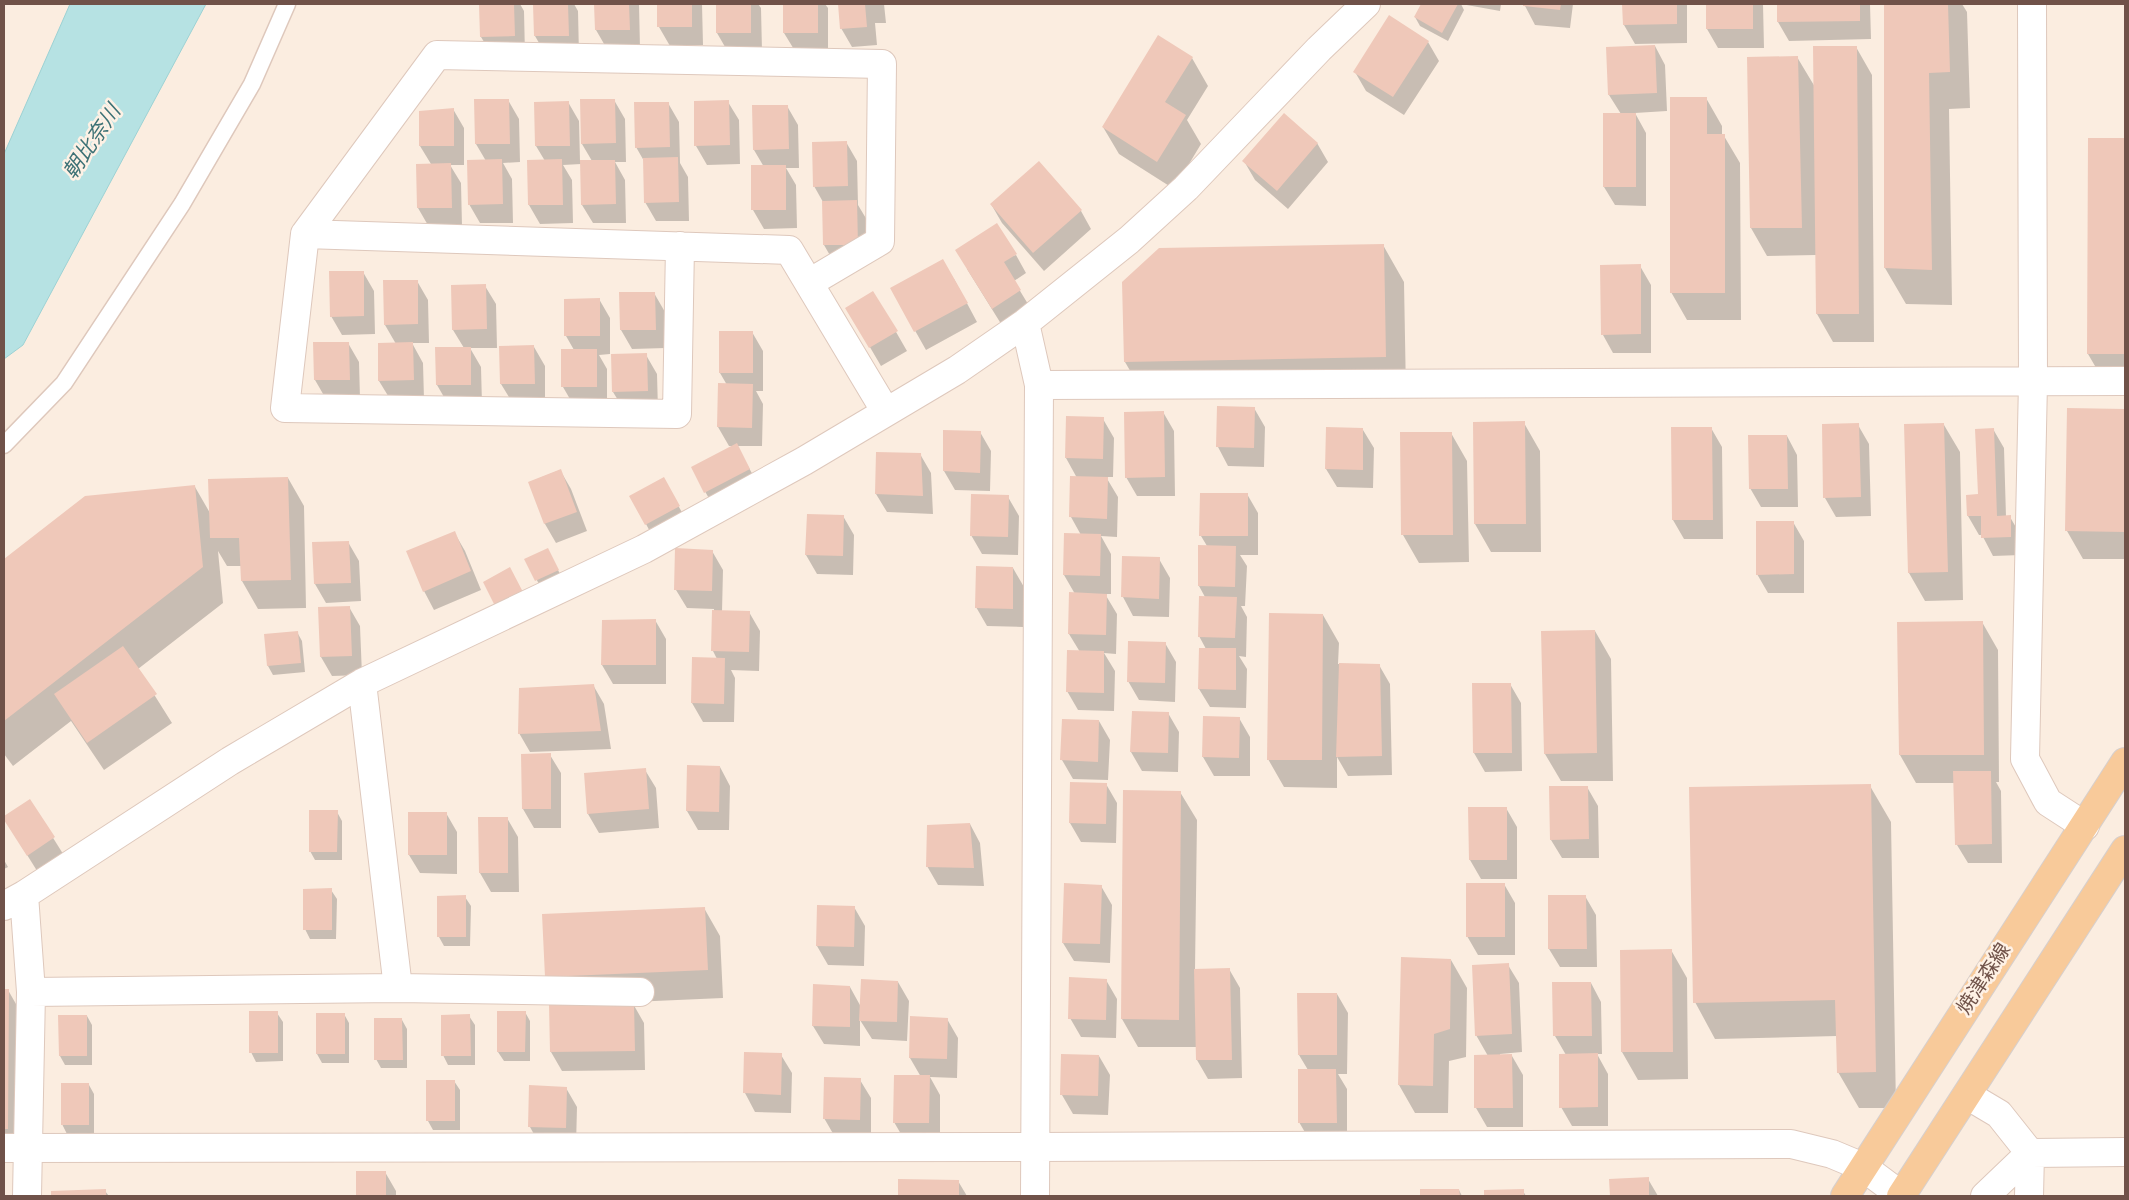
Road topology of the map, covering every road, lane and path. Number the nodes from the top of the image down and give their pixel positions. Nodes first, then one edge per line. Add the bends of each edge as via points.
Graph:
1 (287, 4) edge
2 (1366, 4) edge
3 (2032, 4) edge
4 (305, 234) junction
5 (680, 246) junction
6 (809, 284) junction
7 (1025, 323) junction
8 (2125, 381) edge
9 (2033, 382) junction
10 (1039, 385) junction
11 (886, 412) junction
12 (4, 445) edge
13 (362, 683) junction
14 (2125, 762) edge
15 (2085, 826) junction
16 (2125, 850) edge
17 (14, 901) edge
18 (398, 988) junction
19 (31, 992) junction
20 (640, 992) dead end
21 (1967, 1095) junction
22 (1035, 1147) junction
23 (15, 1148) edge
24 (2125, 1152) edge
25 (2030, 1153) junction
26 (1863, 1167) junction
27 (27, 1196) edge
28 (1035, 1196) edge
29 (1845, 1196) edge
30 (1901, 1196) edge
31 (1985, 1196) edge
32 (2030, 1196) edge

1 - 12 lane via 252,84 182,204 64,383
2 - 7 street via 1186,188 1129,240
3 - 9 street
4 - 5 street
4 - 5 street via 286,408 677,414
4 - 6 street via 437,55 882,64 880,241
5 - 6 street via 789,250
6 - 11 street
7 - 10 street
7 - 11 street via 957,370
8 - 9 street
9 - 10 street
9 - 15 street via 2025,759 2048,802
10 - 22 street
11 - 13 street via 644,549
13 - 17 street via 230,760
13 - 18 street
14 - 15 main road, 焼津森線
15 - 26 main road, 焼津森線
16 - 21 main road
17 - 19 street
18 - 19 street
18 - 20 street
19 - 23 street
21 - 25 street via 1999,1114
21 - 30 main road
22 - 23 street
22 - 26 street via 1791,1144 1832,1154
22 - 28 street
23 - 27 street
24 - 25 street
25 - 31 street
25 - 32 street
26 - 29 main road, 焼津森線
26 - 30 street

